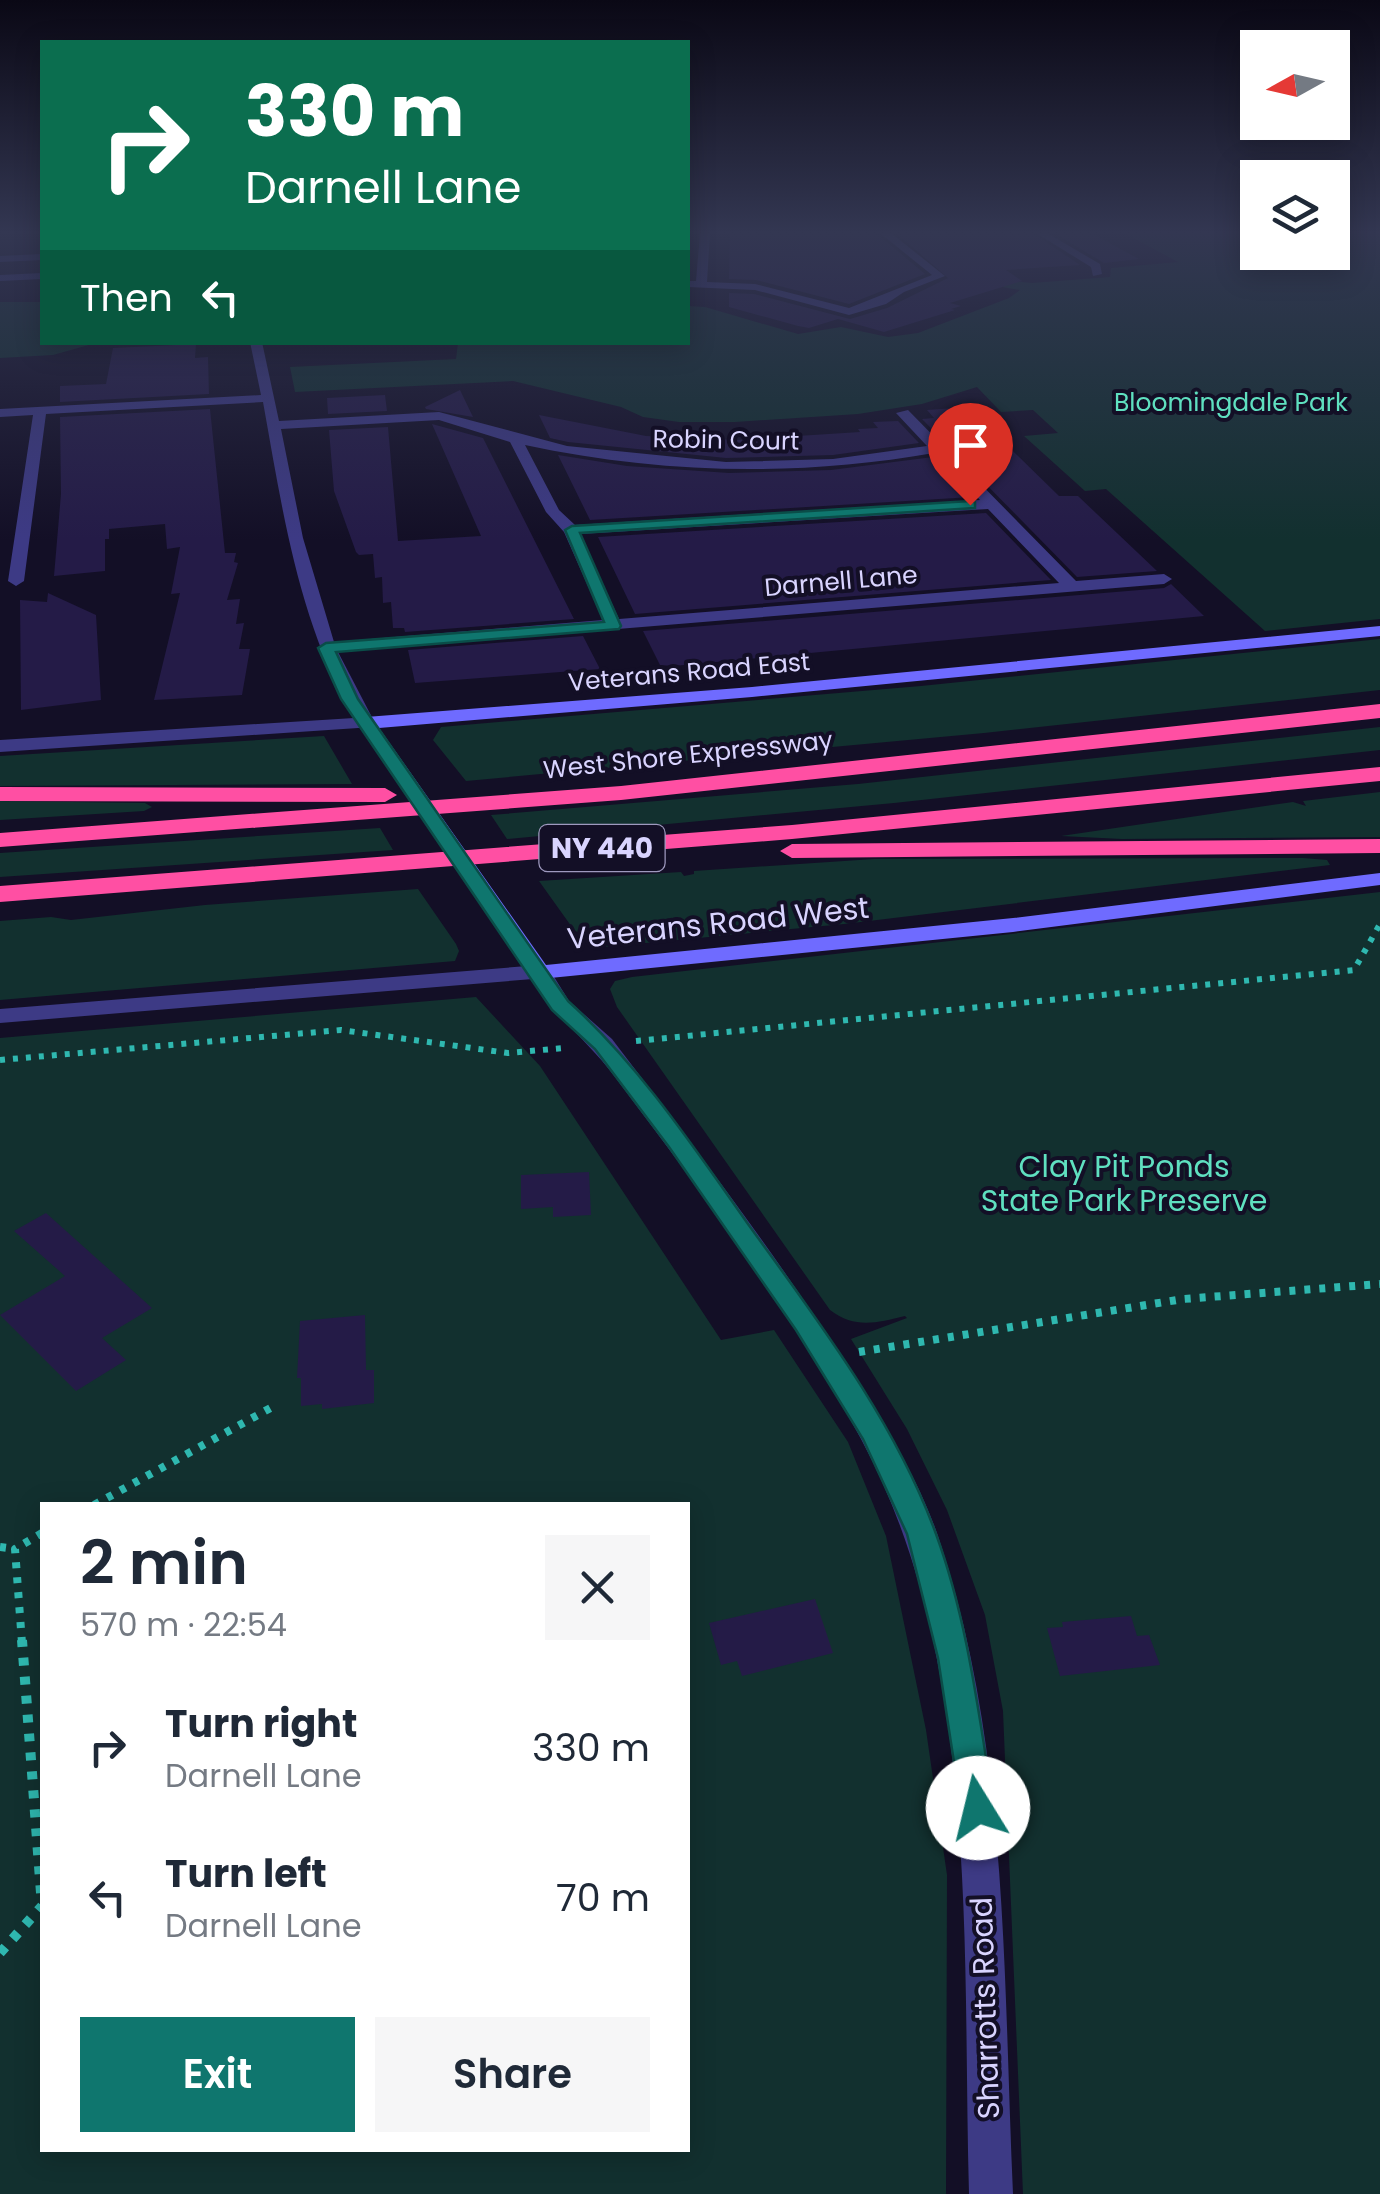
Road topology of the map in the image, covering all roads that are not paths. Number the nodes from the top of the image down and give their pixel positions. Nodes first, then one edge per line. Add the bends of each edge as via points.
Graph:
1 (257, 345) edge
2 (269, 398) junction
3 (40, 411) junction
4 (0, 413) edge
5 (904, 414) dead end
6 (274, 425) junction
7 (515, 440) junction
8 (938, 448) junction
9 (992, 504) junction
10 (572, 530) junction
11 (0, 536) edge
12 (20, 536) junction
13 (1164, 579) dead end
14 (16, 582) dead end
15 (1072, 587) junction
16 (614, 626) junction
17 (1380, 630) edge
18 (326, 648) junction
19 (1380, 711) edge
20 (366, 722) junction
21 (0, 746) edge
22 (827, 770) junction
23 (1380, 774) edge
24 (0, 794) edge
25 (0, 840) edge
26 (1380, 846) edge
27 (1380, 879) edge
28 (75, 890) junction
29 (0, 894) edge
30 (540, 972) junction
31 (0, 1016) edge
32 (991, 2194) edge

1 - 2 street, Sharrotts Road
2 - 3 street
2 - 6 street, Sharrotts Road
3 - 4 street
3 - 12 street
5 - 8 street
6 - 7 street, Robin Court via 438,416
6 - 18 street, Sharrotts Road
7 - 8 street, Robin Court via 618,459 726,466 824,464
7 - 10 street via 552,512
8 - 9 street
9 - 10 street
9 - 15 street
10 - 16 street
11 - 12 street
12 - 14 street
13 - 15 street, Darnell Lane
15 - 16 street, Darnell Lane
16 - 18 street, Darnell Lane
17 - 20 street, Veterans Road East via 734,694
18 - 20 street, Sharrotts Road
19 - 22 highway, West Shore Expressway / NY 440
20 - 21 street, Veterans Road East
20 - 30 street, Sharrotts Road
22 - 24 highway via 447,793
22 - 25 highway, West Shore Expressway / NY 440 via 478,806
23 - 28 highway, NY 440 via 753,836
26 - 28 highway via 861,849 320,885
27 - 30 street, Veterans Road West via 976,929
28 - 29 highway, NY 440
30 - 31 street, Veterans Road West
30 - 32 street, Sharrotts Road via 560,1006 603,1044 678,1142 828,1357 875,1434 922,1534 954,1658 978,1808

